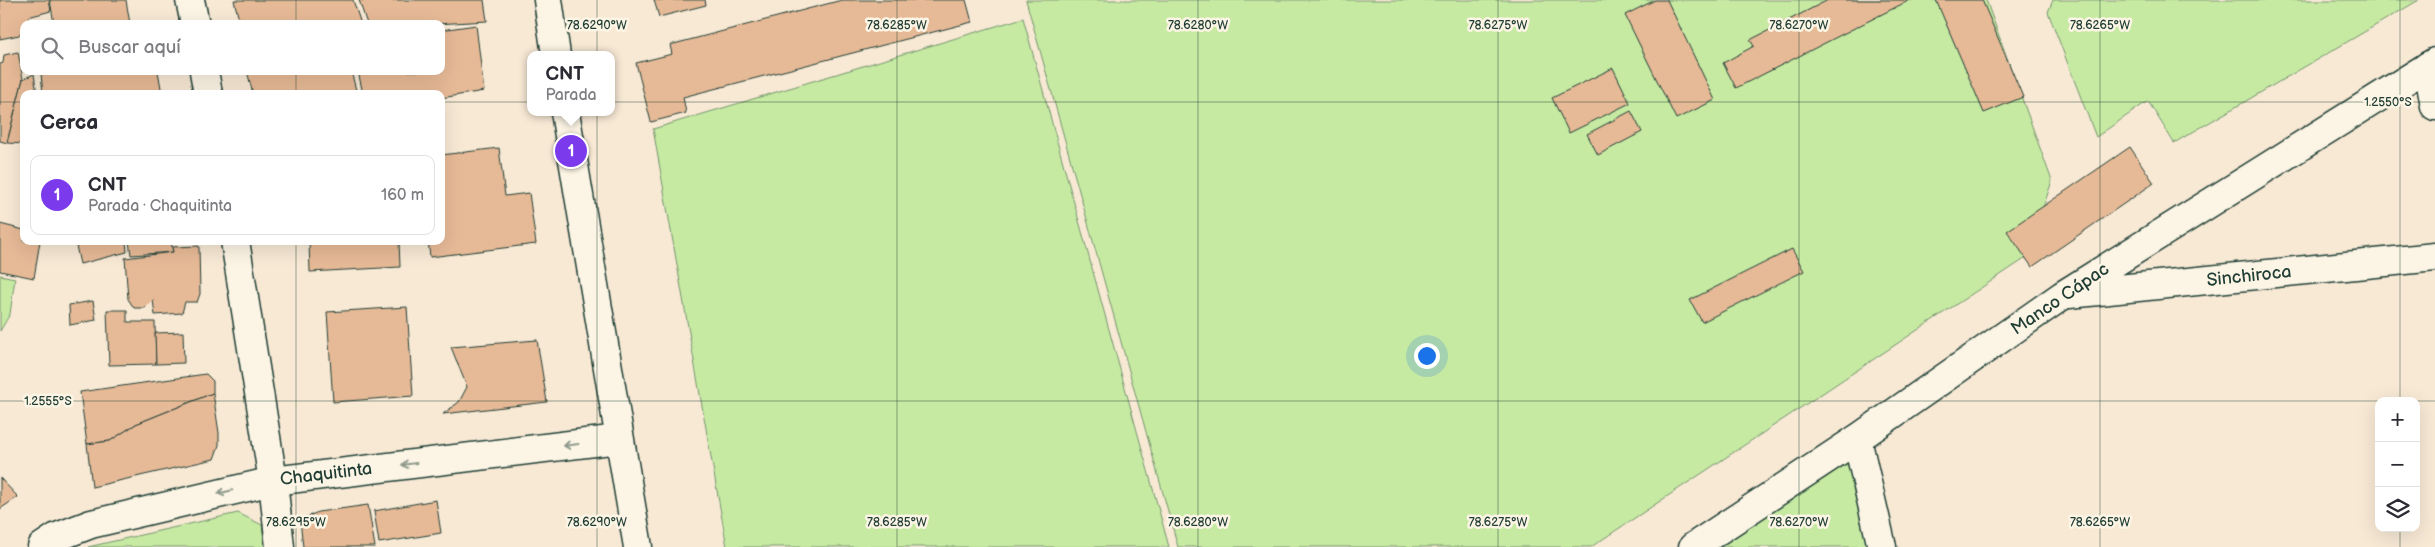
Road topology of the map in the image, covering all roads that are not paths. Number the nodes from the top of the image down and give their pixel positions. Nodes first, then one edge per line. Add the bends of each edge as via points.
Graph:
1 (190, 0) edge
2 (548, 0) edge
3 (194, 20) edge
4 (555, 51) edge
5 (2432, 64) edge
6 (205, 75) edge
7 (207, 90) edge
8 (2435, 106) edge
9 (566, 116) edge
10 (236, 245) edge
11 (2435, 257) edge
12 (2063, 295) junction
13 (619, 439) junction
14 (1857, 439) junction
15 (273, 481) junction
16 (42, 547) edge
17 (280, 547) edge
18 (638, 547) edge
19 (1693, 547) edge
20 (1882, 547) edge

1 - 3 street
2 - 4 street
5 - 8 street
5 - 12 street, Manco Cápac
6 - 7 street
9 - 13 street
10 - 15 street
11 - 12 street, Sinchiroca
12 - 14 street, Manco Cápac
13 -> 15 street, Chaquitinta
13 - 18 street
14 - 19 street, Manco Cápac
14 - 20 street
15 -> 16 street, Chaquitinta via 91,524 57,537
15 - 17 street

